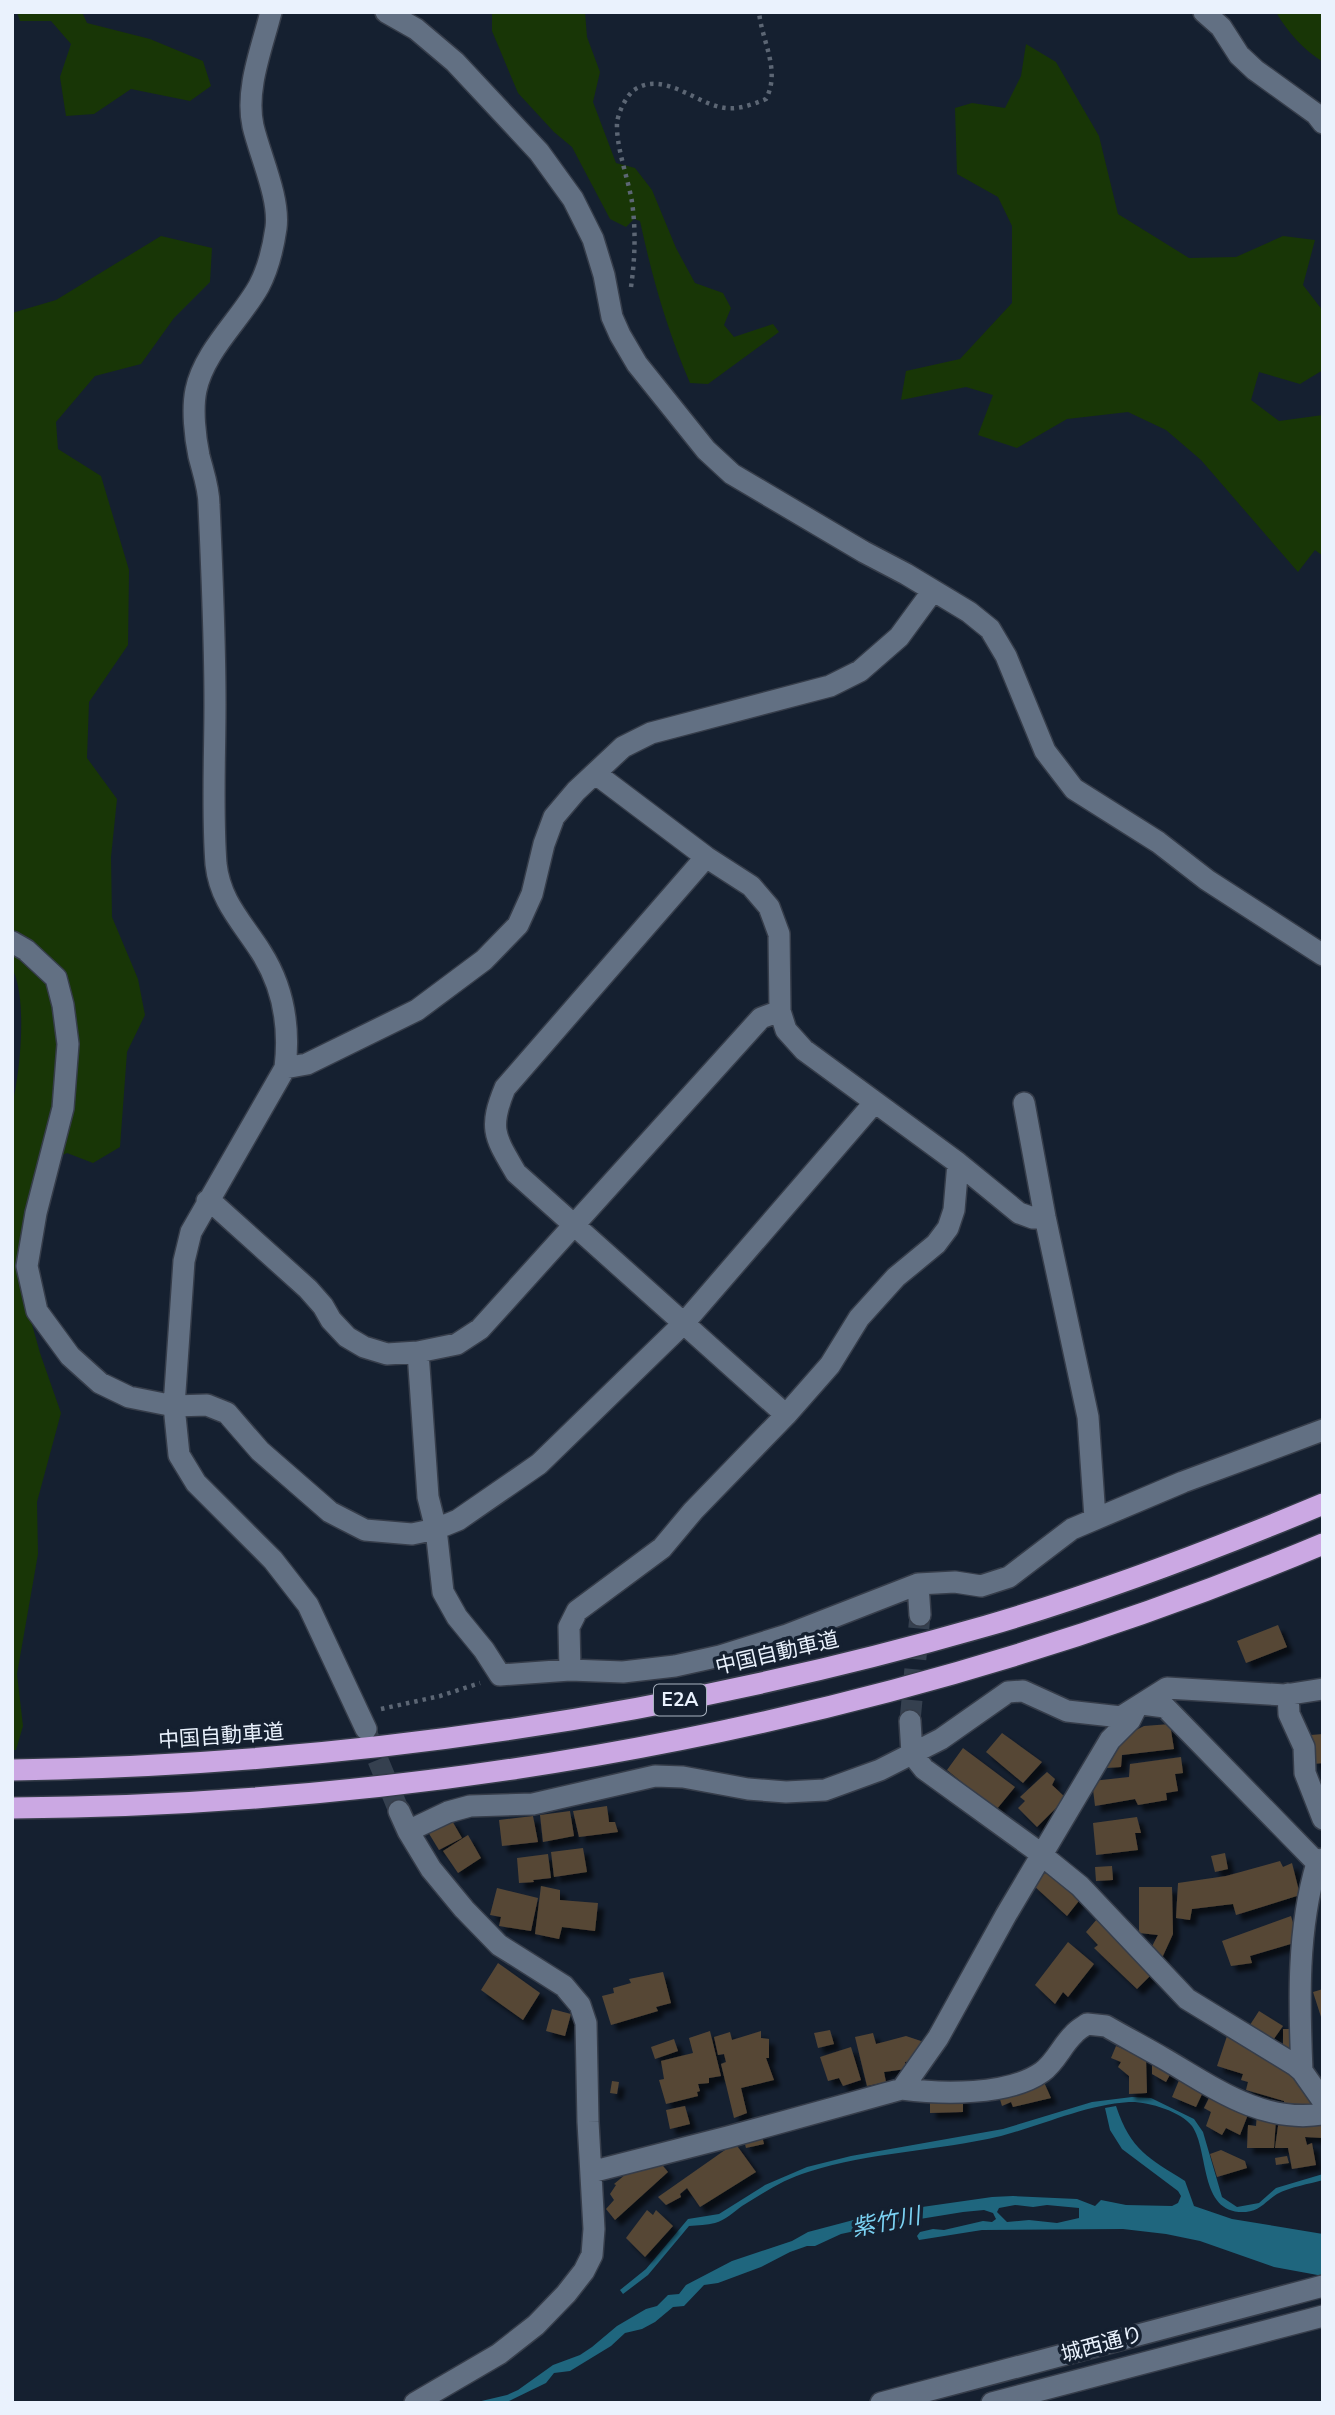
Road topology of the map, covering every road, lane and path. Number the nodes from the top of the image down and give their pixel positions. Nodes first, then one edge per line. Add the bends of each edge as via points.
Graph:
1 (271, 12) edge
2 (386, 12) edge
3 (759, 12) edge
4 (1204, 12) edge
5 (1323, 123) edge
6 (629, 296) dead end
7 (932, 592) junction
8 (596, 774) junction
9 (706, 857) junction
10 (12, 943) edge
11 (1323, 955) edge
12 (780, 1011) junction
13 (285, 1068) junction
14 (875, 1102) junction
15 (1024, 1102) dead end
16 (958, 1163) junction
17 (207, 1201) junction
18 (1045, 1217) junction
19 (575, 1225) junction
20 (685, 1322) junction
21 (418, 1352) junction
22 (174, 1406) junction
23 (786, 1415) junction
24 (1323, 1430) edge
25 (1323, 1504) edge
26 (1095, 1518) junction
27 (436, 1529) junction
28 (1323, 1544) edge
29 (918, 1584) junction
30 (919, 1615) tunnel mouth
31 (570, 1671) junction
32 (500, 1675) junction
33 (1323, 1689) edge
34 (1288, 1695) junction
35 (1139, 1706) junction
36 (362, 1721) joint
37 (910, 1721) tunnel mouth
38 (912, 1754) junction
39 (12, 1770) edge
40 (12, 1808) edge
41 (399, 1811) tunnel mouth
42 (1323, 1819) edge
43 (408, 1831) junction
44 (1042, 1856) junction
45 (1321, 1864) edge
46 (1302, 2071) junction
47 (902, 2089) junction
48 (1323, 2101) edge
49 (1323, 2114) edge
50 (591, 2172) junction
51 (1323, 2286) edge
52 (1323, 2316) edge
53 (415, 2403) edge
54 (881, 2403) edge
55 (992, 2403) edge

1 - 13 street via 252,86 252,123 271,184 277,223 271,260 258,287 211,354 196,389 196,417 198,453 209,495 217,867 223,896 275,979 288,1038
2 - 7 street via 416,29 456,62 539,152 573,199 593,239 612,317 631,355 706,450 732,474
3 - 6 path via 772,65 772,87 766,99 745,107 722,108 675,87 650,85 634,90 623,104 617,122 635,237
4 - 5 street via 1255,70
7 - 8 street via 899,637 860,671 830,685 651,733 622,747
7 - 11 street via 990,629 1045,751 1074,789
8 - 9 street
8 - 13 street via 554,817 519,925 484,960 417,1010 307,1064
9 - 12 street via 751,886 769,907 779,934
9 - 19 street via 505,1088 495,1114 498,1142 516,1173
10 - 22 street via 56,978 68,1044 63,1108 27,1266 37,1311 70,1356 100,1383 129,1397
12 - 14 street via 786,1030 804,1050
12 - 19 street via 761,1018
13 - 17 street
14 - 16 street
14 - 20 street
15 - 18 street
16 - 18 street via 1019,1213
16 - 23 street via 948,1228 859,1318 830,1365
17 - 21 street via 308,1289 347,1337 387,1354
17 - 22 street via 191,1232 184,1261
18 - 26 street via 1088,1417
19 - 20 street
19 - 21 street via 480,1329 457,1344
20 - 23 street
20 - 27 street via 539,1464 458,1520
21 - 27 street via 428,1497
22 - 27 street via 207,1405 227,1413 260,1451 330,1512 365,1530 411,1534
22 - 36 street via 180,1455 196,1483 272,1560 308,1605
23 - 31 street via 662,1548 577,1611 569,1627
24 - 26 street
25 - 39 highway, 中国自動車道 / E2A via 1130,1578 987,1625 691,1698 393,1747 223,1762
26 - 29 street via 1072,1529 1009,1577 981,1586
27 - 32 street via 443,1592
28 - 40 highway, E2A via 1140,1614 995,1661 698,1735 557,1762 383,1786
29 - 30 street
29 - 31 street via 720,1656 623,1672
31 - 32 street
32 - 36 path
33 - 34 street
34 - 35 street via 1167,1688
34 - 42 street via 1289,1714 1304,1747 1305,1773
35 - 38 street via 1121,1717 1097,1716 1067,1711 1023,1691 1008,1692 942,1739
35 - 44 street via 1110,1740
35 - 45 street via 1165,1707
37 - 38 street
38 - 43 street via 824,1790 748,1789 654,1776 533,1804 459,1809
38 - 44 street via 924,1769
41 - 43 street
43 - 50 street via 431,1869 499,1945 564,1986 580,2005 586,2023
44 - 46 street via 1080,1886 1187,2000
44 - 47 street via 938,2038
45 - 46 street via 1307,1896 1302,1948
46 - 48 street
47 - 49 street via 928,2092 1011,2085 1042,2072 1087,2024 1106,2026 1235,2100 1265,2111
47 - 50 street
50 - 53 street via 592,2255 566,2294 499,2354
51 - 54 street, 城西通り
52 - 55 street, 城西通り

